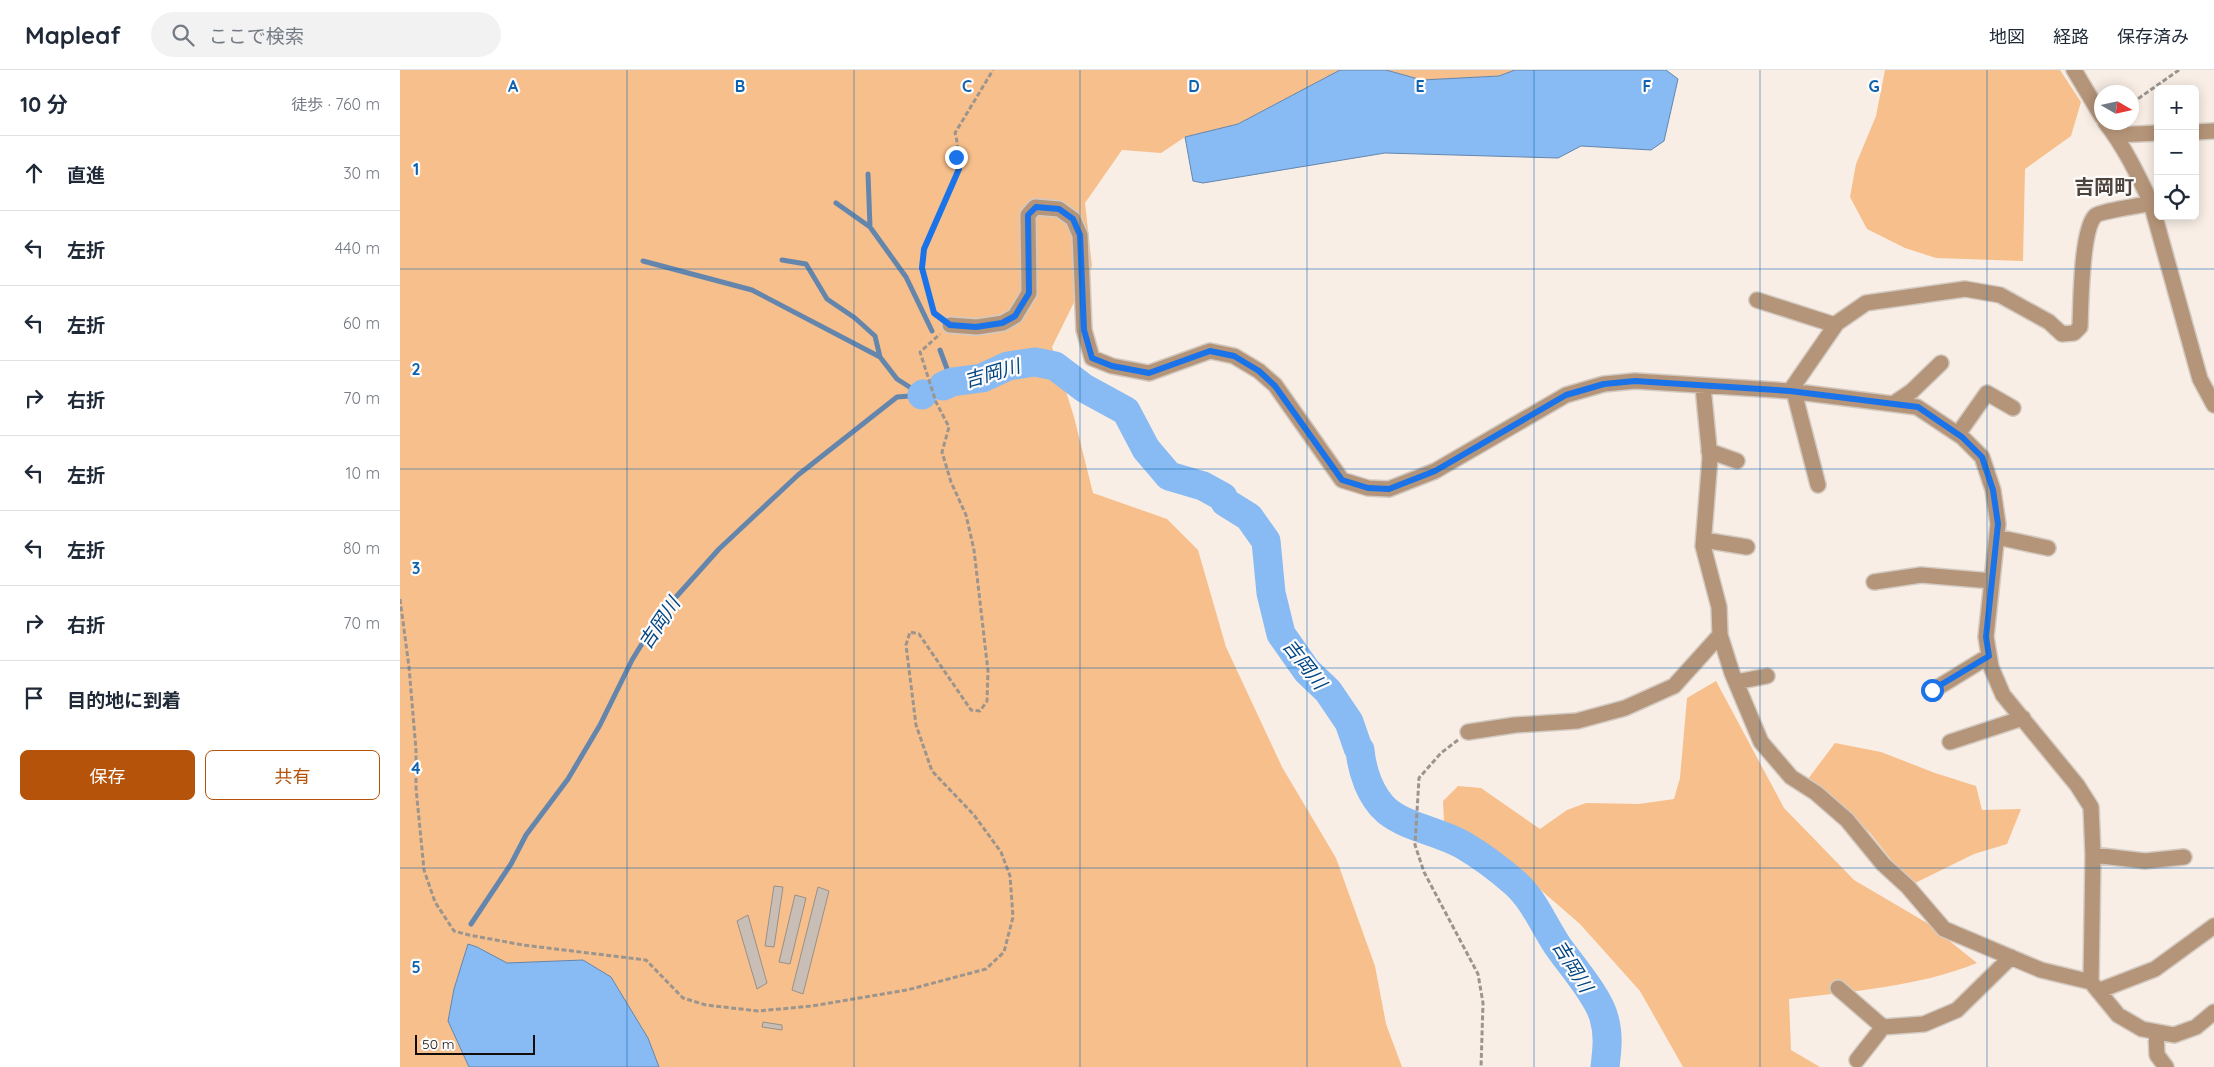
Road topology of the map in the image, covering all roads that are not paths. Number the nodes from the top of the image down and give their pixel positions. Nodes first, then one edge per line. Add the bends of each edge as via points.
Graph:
1 (2074, 70) edge
2 (2094, 104) edge
3 (2111, 130) edge
4 (2214, 131) edge
5 (2154, 132) edge
6 (2199, 132) edge
7 (2115, 135) junction
8 (2151, 203) junction
9 (1757, 300) dead end
10 (950, 325) road end
11 (1835, 325) junction
12 (1941, 363) dead end
13 (1703, 387) junction
14 (1792, 392) junction
15 (2213, 399) edge
16 (1893, 404) junction
17 (2012, 408) dead end
18 (1958, 434) junction
19 (1709, 451) junction
20 (1737, 461) dead end
21 (1818, 485) dead end
22 (1997, 537) junction
23 (1704, 540) junction
24 (1747, 547) dead end
25 (2048, 548) dead end
26 (1992, 581) junction
27 (1874, 582) dead end
28 (1720, 635) junction
29 (1989, 656) junction
30 (1767, 676) dead end
31 (1736, 682) junction
32 (1932, 690) dead end
33 (2023, 718) junction
34 (1468, 732) road end
35 (1950, 742) dead end
36 (2093, 855) junction
37 (2184, 857) dead end
38 (2214, 926) edge
39 (2011, 957) junction
40 (2095, 986) junction
41 (1838, 988) dead end
42 (2214, 1012) edge
43 (1883, 1027) junction
44 (2156, 1032) junction
45 (1856, 1060) dead end
46 (2166, 1067) edge

1 - 2 street
3 - 7 street
4 - 6 street
5 - 7 street
7 - 8 street
8 - 11 street via 2104,211 2095,216 2086,240 2080,327 2074,333 2062,334 2049,322 2000,295 1965,289 1866,303
8 - 15 street via 2200,379
9 - 11 street
10 - 13 street via 976,327 1002,323 1015,316 1029,293 1028,215 1036,207 1059,209 1073,219 1080,235 1084,330 1092,358 1112,366 1149,373 1210,351 1234,356 1259,371 1275,386 1342,480 1368,488 1389,489 1435,471 1566,395 1604,384 1635,381
11 - 14 street
12 - 16 street
13 - 14 street
13 - 19 street
14 - 16 street
14 - 21 street
16 - 18 street via 1918,407
17 - 18 street via 1987,393
18 - 22 street via 1982,457 1993,490
19 - 20 street
19 - 23 street
22 - 25 street
22 - 26 street
23 - 24 street
23 - 28 street via 1719,607
26 - 27 street via 1920,575
26 - 29 street via 1986,637
28 - 31 street
28 - 34 street via 1674,686 1625,708 1577,721
29 - 32 street
29 - 33 street via 2004,694
30 - 31 street
31 - 39 street via 1761,742 1791,777 1816,793 1847,820 1944,929
33 - 35 street
33 - 36 street via 2077,785 2091,808
36 - 37 street via 2145,861
36 - 40 street
38 - 40 street via 2155,969
39 - 40 street
39 - 43 street via 1957,1010 1924,1024
40 - 44 street via 2118,1015 2142,1029
41 - 43 street
42 - 44 street via 2196,1027 2174,1035
43 - 45 street
44 - 46 street via 2157,1056

